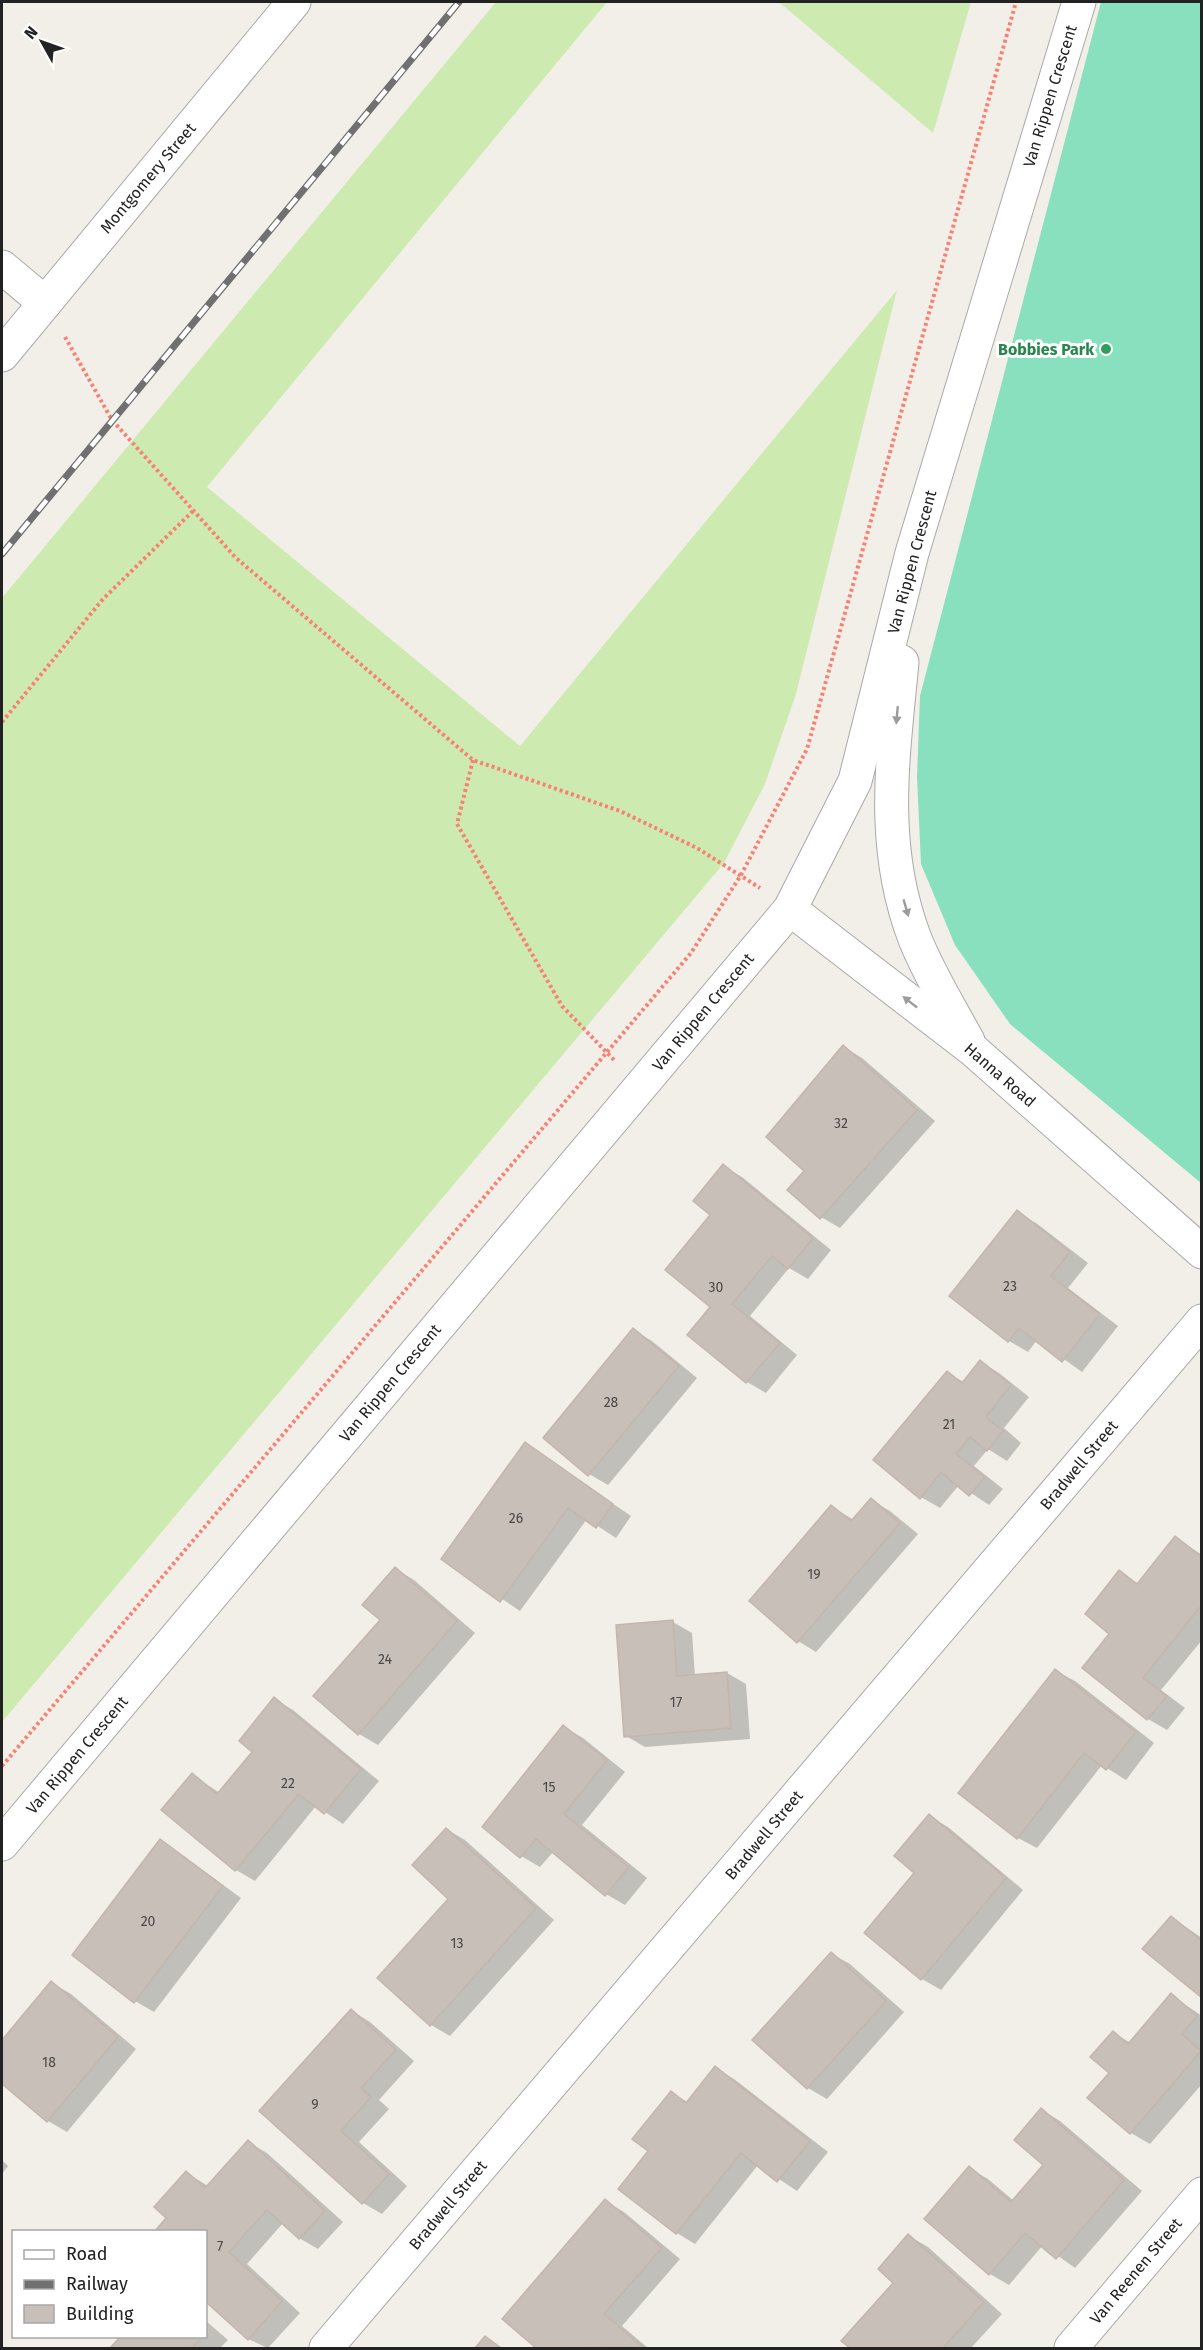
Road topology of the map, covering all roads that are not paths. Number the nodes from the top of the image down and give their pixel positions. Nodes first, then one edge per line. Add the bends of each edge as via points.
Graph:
1 (294, 2) edge
2 (1078, 2) edge
3 (2, 267) edge
4 (45, 303) junction
5 (2, 355) edge
6 (912, 553) junction
7 (789, 909) junction
8 (973, 1050) junction
9 (1202, 1252) edge
10 (1202, 1321) edge
11 (2, 1844) edge
12 (1202, 2194) edge
13 (326, 2349) edge
14 (1071, 2349) edge

1 - 4 street, Montgomery Street
2 - 6 street, Van Rippen Crescent
3 - 4 street
4 - 5 street, Montgomery Street
6 - 7 street, Van Rippen Crescent via 855,781
6 -> 8 street via 891,772 890,821 900,888 915,939
8 -> 7 street, Hanna Road
7 - 11 street, Van Rippen Crescent
8 - 9 street, Hanna Road
10 - 13 street, Bradwell Street
12 - 14 street, Van Reenen Street

